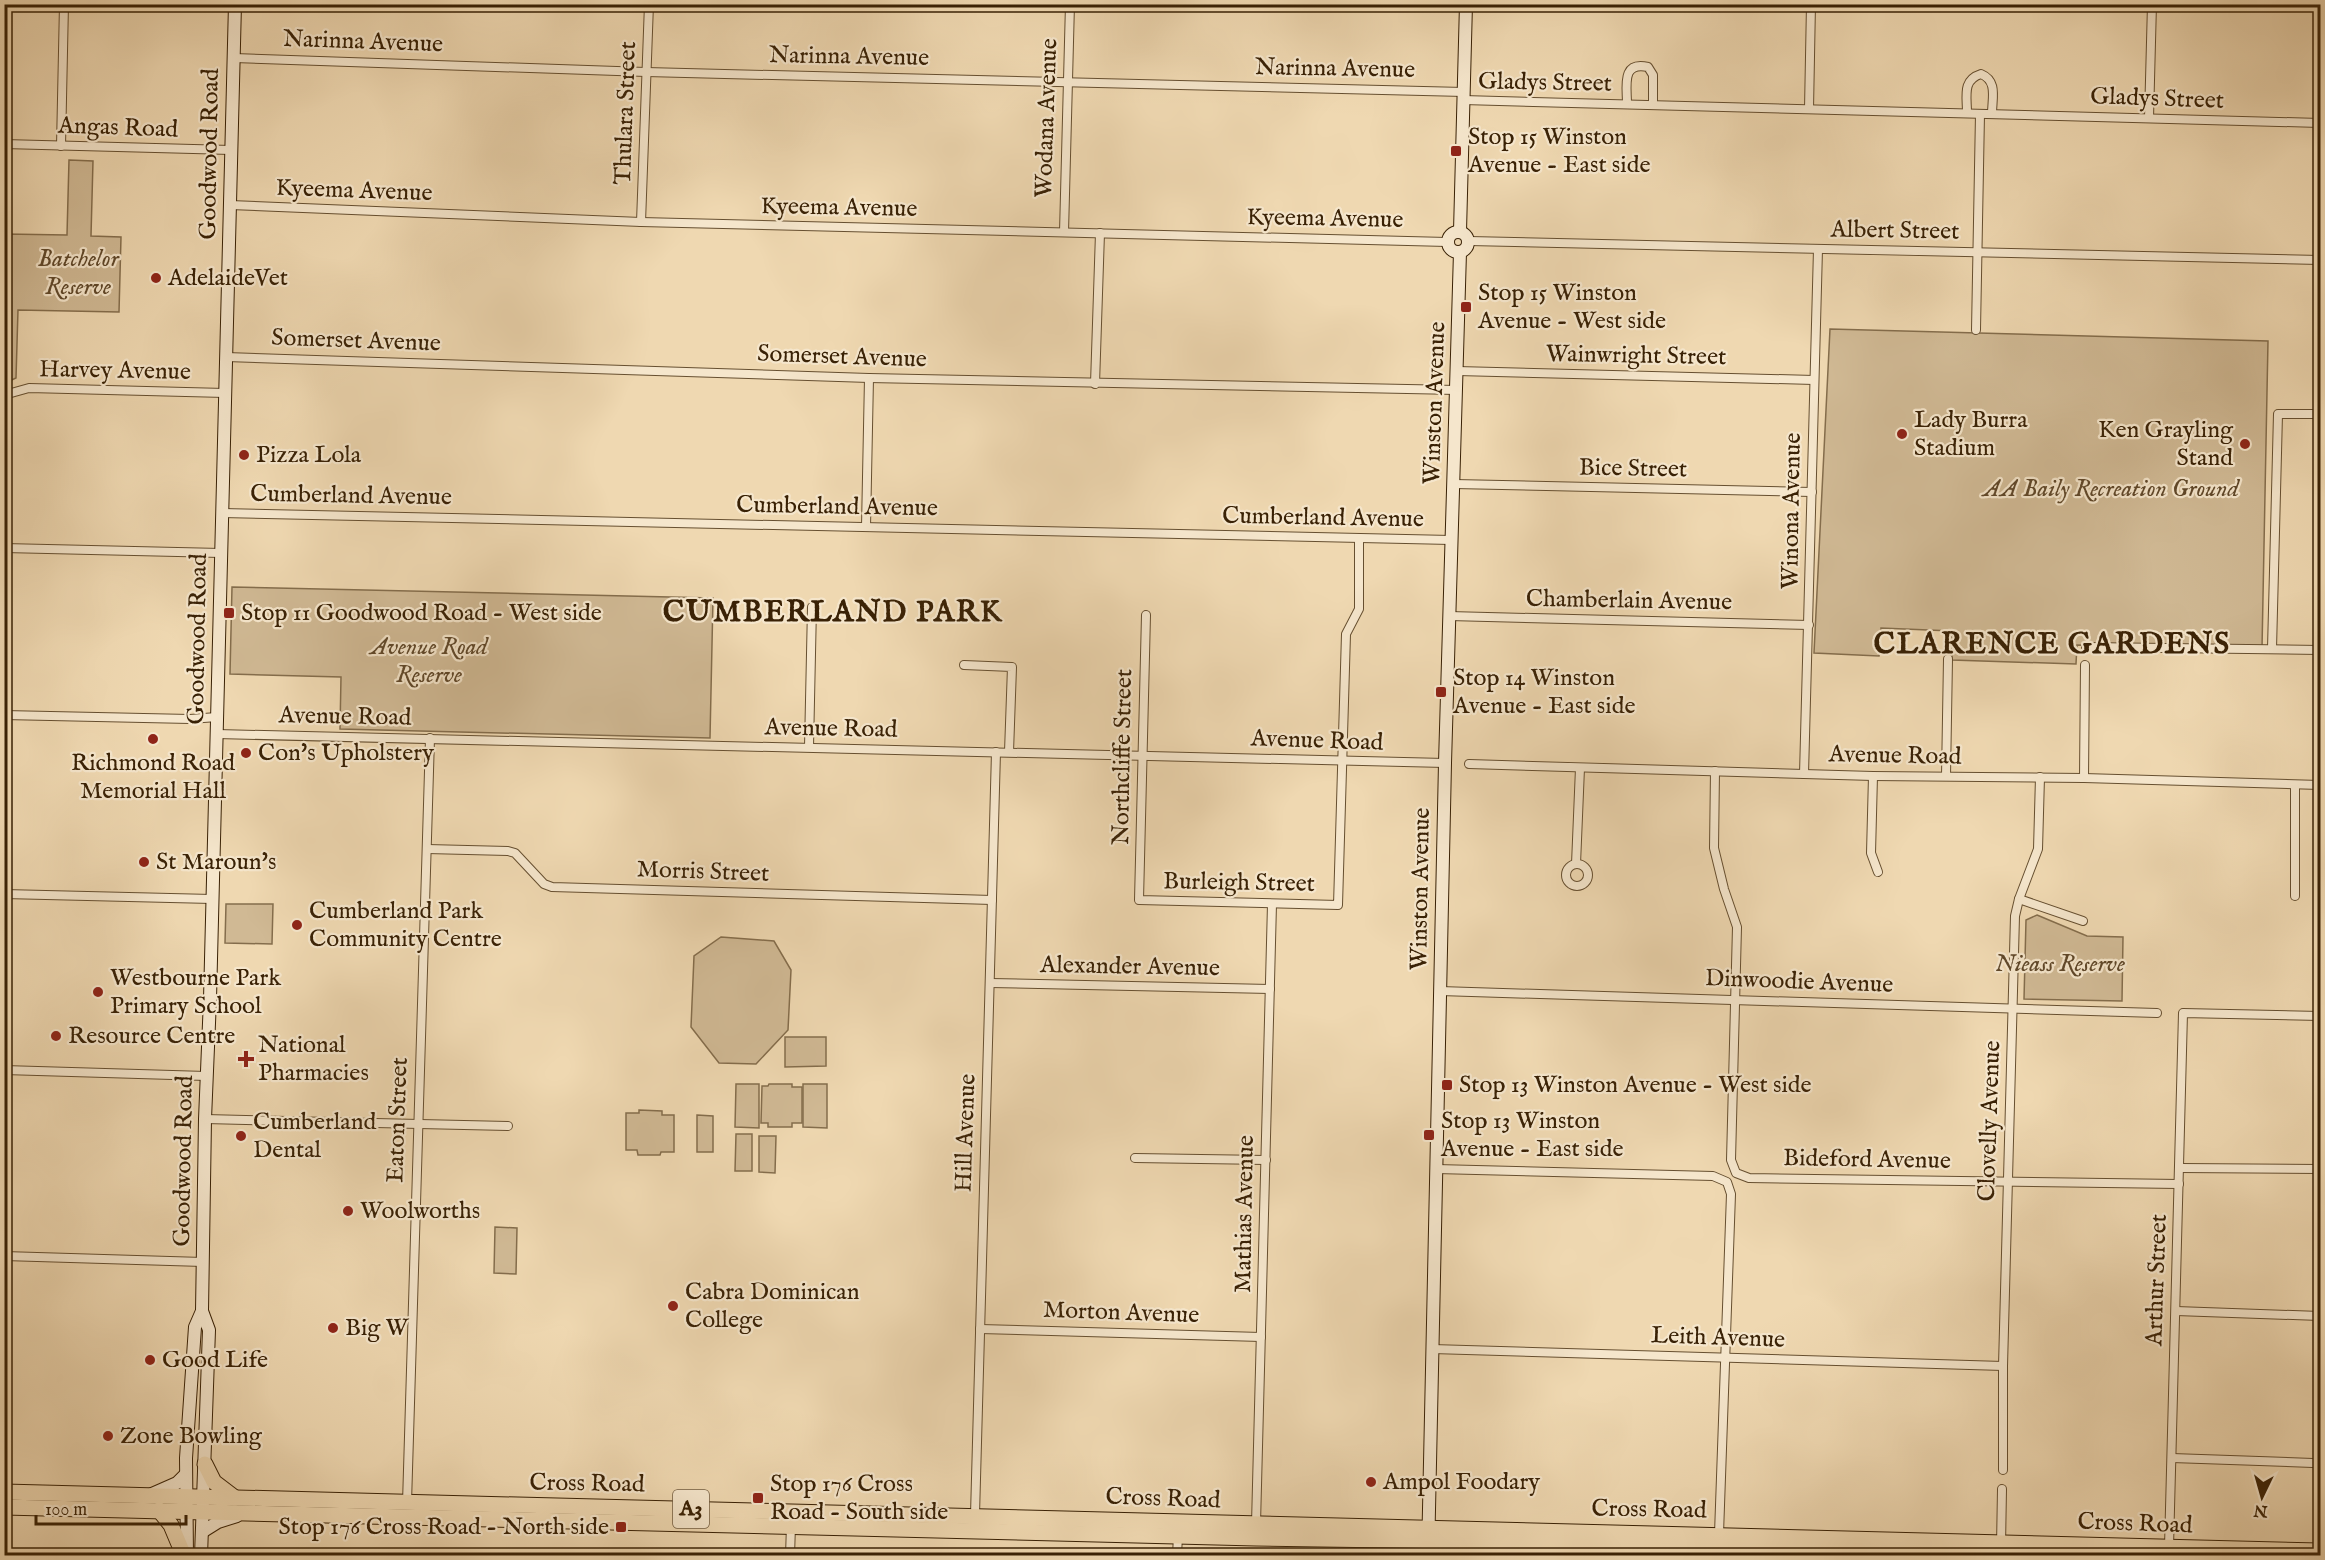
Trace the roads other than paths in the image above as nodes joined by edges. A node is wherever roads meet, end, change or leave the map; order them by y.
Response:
1 (64, 4) edge
2 (235, 4) edge
3 (649, 4) edge
4 (1070, 4) edge
5 (1466, 4) edge
6 (1810, 4) edge
7 (2152, 4) edge
8 (234, 58) junction
9 (646, 72) junction
10 (1068, 82) junction
11 (1463, 96) junction
12 (1626, 104) junction
13 (1653, 105) junction
14 (1809, 109) junction
15 (1967, 113) junction
16 (1980, 114) junction
17 (1992, 114) junction
18 (2149, 118) junction
19 (2320, 123) edge
20 (4, 144) edge
21 (61, 146) junction
22 (231, 150) junction
23 (230, 206) junction
24 (641, 222) junction
25 (1064, 232) junction
26 (1100, 233) junction
27 (1464, 236) junction
28 (1448, 242) junction
29 (1818, 249) junction
30 (1460, 252) junction
31 (1976, 253) junction
32 (2320, 260) edge
33 (1976, 330) dead end
34 (226, 357) junction
35 (1457, 371) junction
36 (869, 378) junction
37 (1815, 380) junction
38 (1095, 384) junction
39 (1457, 390) junction
40 (225, 393) junction
41 (4, 396) edge
42 (2320, 414) edge
43 (1454, 484) junction
44 (1812, 492) junction
45 (222, 513) junction
46 (866, 527) junction
47 (1359, 538) junction
48 (1451, 540) junction
49 (4, 548) edge
50 (221, 553) junction
51 (812, 607) dead end
52 (1146, 615) dead end
53 (1449, 616) junction
54 (1809, 625) junction
55 (2086, 647) dead end
56 (2272, 650) junction
57 (2320, 650) edge
58 (1948, 659) dead end
59 (964, 665) dead end
60 (2085, 665) dead end
61 (4, 715) edge
62 (217, 717) junction
63 (217, 734) junction
64 (430, 738) junction
65 (810, 747) junction
66 (996, 752) junction
67 (1009, 752) junction
68 (1143, 755) junction
69 (1343, 762) junction
70 (1445, 763) junction
71 (1470, 764) dead end
72 (1581, 768) junction
73 (1715, 771) junction
74 (1804, 774) junction
75 (1873, 776) junction
76 (1946, 776) junction
77 (2040, 777) junction
78 (2084, 778) junction
79 (2295, 784) junction
80 (2320, 785) edge
81 (427, 849) junction
82 (1576, 864) dead end
83 (1878, 872) dead end
84 (4, 894) edge
85 (2295, 896) dead end
86 (213, 899) junction
87 (2019, 899) junction
88 (992, 900) junction
89 (1139, 900) joint
90 (1272, 904) junction
91 (2083, 921) dead end
92 (990, 983) junction
93 (1270, 989) junction
94 (1440, 991) junction
95 (1735, 999) junction
96 (2013, 1009) junction
97 (2157, 1013) dead end
98 (2320, 1016) edge
99 (4, 1070) edge
100 (206, 1076) junction
101 (205, 1119) junction
102 (417, 1124) junction
103 (508, 1126) dead end
104 (1135, 1158) dead end
105 (1266, 1160) junction
106 (2180, 1168) junction
107 (2320, 1169) edge
108 (1436, 1170) junction
109 (2008, 1183) junction
110 (2179, 1184) junction
111 (4, 1256) edge
112 (203, 1262) junction
113 (202, 1311) junction
114 (2176, 1311) junction
115 (2320, 1316) edge
116 (980, 1329) junction
117 (1261, 1337) junction
118 (1432, 1349) junction
119 (1724, 1358) junction
120 (2003, 1366) junction
121 (2172, 1458) junction
122 (2313, 1463) dead end
123 (205, 1464) junction
124 (2003, 1470) dead end
125 (186, 1473) junction
126 (2002, 1490) dead end
127 (4, 1492) edge
128 (148, 1496) junction
129 (235, 1498) junction
130 (186, 1504) junction
131 (203, 1504) junction
132 (4, 1507) edge
133 (407, 1509) junction
134 (159, 1510) junction
135 (253, 1512) junction
136 (791, 1519) junction
137 (975, 1523) junction
138 (1178, 1529) junction
139 (1256, 1531) junction
140 (202, 1532) junction
141 (1719, 1534) junction
142 (1743, 1535) junction
143 (1428, 1541) edge
144 (1589, 1543) edge
145 (1709, 1548) junction
146 (1888, 1549) edge
147 (2000, 1551) edge
148 (2173, 1551) edge
149 (2320, 1551) edge
150 (1730, 1552) edge
151 (185, 1556) edge
152 (201, 1556) edge
153 (790, 1556) edge
154 (1177, 1556) edge

1 - 21 street
2 - 8 main road, Goodwood Road
3 - 9 street, Thulara Street
4 - 10 street, Wodana Avenue
5 - 11 main road
6 - 14 street
7 - 18 street
8 - 9 street, Narinna Avenue
8 - 22 main road, Goodwood Road
9 - 10 street, Narinna Avenue
9 - 24 street, Thulara Street
10 - 11 street, Narinna Avenue
10 - 25 street, Wodana Avenue
11 - 12 street, Gladys Street
11 - 27 main road
12 - 13 street, Gladys Street
12 - 13 street, Gladys Street
13 - 14 street, Gladys Street
14 - 15 street, Gladys Street
15 - 16 street, Gladys Street
15 - 17 street
16 - 17 street, Gladys Street
16 - 31 street
17 - 18 street, Gladys Street
18 - 19 street, Gladys Street
20 - 21 street, Angas Road
21 - 22 street, Angas Road
22 - 23 main road, Goodwood Road
23 - 24 street, Kyeema Avenue
23 - 34 main road, Goodwood Road
24 - 25 street, Kyeema Avenue
25 - 26 street, Kyeema Avenue
26 - 28 street, Kyeema Avenue
26 - 38 street
27 - 28 main road
27 - 29 street, Albert Street
27 - 30 main road
28 - 30 main road
29 - 31 street, Albert Street
29 - 37 street, Winona Avenue
30 - 35 main road, Winston Avenue
31 - 32 street, Albert Street
31 - 33 street
34 - 36 street, Somerset Avenue
34 - 40 main road, Goodwood Road
35 - 37 street, Wainwright Street
35 - 39 main road, Winston Avenue
36 - 38 street, Somerset Avenue
36 - 46 street
37 - 44 street, Winona Avenue
38 - 39 street, Somerset Avenue
39 - 43 main road, Winston Avenue
40 - 41 street, Harvey Avenue
40 - 45 main road, Goodwood Road
42 - 56 street
43 - 44 street, Bice Street
43 - 48 main road, Winston Avenue
44 - 54 street, Winona Avenue
45 - 46 street, Cumberland Avenue
45 - 50 main road, Goodwood Road
46 - 47 street, Cumberland Avenue
47 - 48 street, Cumberland Avenue
47 - 69 street
48 - 53 main road, Winston Avenue
49 - 50 street
50 - 62 main road, Goodwood Road
51 - 65 street
52 - 68 street, Northcliffe Street
53 - 54 street, Chamberlain Avenue
53 - 70 main road, Winston Avenue
54 - 74 street, Winona Avenue
55 - 56 street
56 - 57 street
58 - 76 street
59 - 67 street
60 - 78 street
61 - 62 street
62 - 63 main road, Goodwood Road
63 - 64 street, Avenue Road
63 - 86 main road, Goodwood Road
64 - 65 street, Avenue Road
64 - 81 street, Eaton Street
65 - 66 street, Avenue Road
66 - 67 street, Avenue Road
66 - 88 street, Hill Avenue
67 - 68 street, Avenue Road
68 - 69 street, Avenue Road
68 - 89 street, Northcliffe Street
69 - 70 street, Avenue Road
69 - 90 street, Burleigh Street
70 - 94 main road, Winston Avenue
71 - 72 street, Avenue Road
72 - 73 street, Avenue Road
72 - 82 street
73 - 74 street, Avenue Road
73 - 95 street
74 - 75 street, Avenue Road
75 - 76 street, Avenue Road
75 - 83 street
76 - 77 street, Avenue Road
77 - 78 street, Avenue Road
77 - 87 street, Clovelly Avenue
78 - 79 street, Avenue Road
79 - 80 street, Avenue Road
79 - 85 street
81 - 88 street, Morris Street
81 - 102 street, Eaton Street
84 - 86 street
86 - 100 main road, Goodwood Road
87 - 91 street
87 - 96 street, Clovelly Avenue
88 - 92 street, Hill Avenue
89 - 90 street, Burleigh Street
90 - 93 street, Mathias Avenue
92 - 93 street, Alexander Avenue
92 - 116 street, Hill Avenue
93 - 105 street, Mathias Avenue
94 - 95 street, Dinwoodie Avenue
94 - 108 main road, Winston Avenue
95 - 96 street, Dinwoodie Avenue
95 - 109 street, Bideford Avenue
96 - 97 street, Dinwoodie Avenue
96 - 109 street, Clovelly Avenue
98 - 106 street, Arthur Street
99 - 100 street
100 - 101 main road, Goodwood Road
101 - 102 street
101 - 112 main road, Goodwood Road
102 - 103 street
102 - 133 street, Eaton Street
104 - 105 street
105 - 117 street, Mathias Avenue
106 - 107 street
106 - 110 street, Arthur Street
108 - 118 main road, Winston Avenue
108 - 119 street
109 - 110 street, Bideford Avenue
109 - 120 street, Clovelly Avenue
110 - 114 street, Arthur Street
111 - 112 street
112 - 113 main road, Goodwood Road
113 - 123 main road, Goodwood Road
113 - 125 main road, Goodwood Road
114 - 115 street
114 - 121 street, Arthur Street
116 - 117 street, Morton Avenue
116 - 137 street, Hill Avenue
117 - 139 street, Mathias Avenue
118 - 119 street, Leith Avenue
118 - 143 main road, Winston Avenue
119 - 120 street, Leith Avenue
119 - 141 street
120 - 124 street, Clovelly Avenue
121 - 122 street
121 - 148 street, Arthur Street
123 - 129 highway
123 - 131 main road, Goodwood Road
125 - 128 main road
125 - 130 main road, Goodwood Road
126 - 147 street
127 - 128 highway, Cross Road / A3
128 - 130 highway, Cross Road / A3
129 - 131 highway, Cross Road / A3
129 - 133 highway, Cross Road / A3
130 - 131 highway, Cross Road / A3
130 - 134 highway, Cross Road / A3
130 - 151 main road, Goodwood Road
131 - 135 highway, Cross Road / A3
131 - 140 main road, Goodwood Road
132 - 134 highway, Cross Road / A3
133 - 135 highway, Cross Road / A3
133 - 136 highway, Cross Road / A3
134 - 151 highway
135 - 140 main road
136 - 137 highway, Cross Road / A3
136 - 153 street
137 - 138 highway, Cross Road / A3
138 - 139 highway, Cross Road / A3
138 - 154 street
139 - 143 highway, Cross Road / A3
140 - 152 main road, Goodwood Road
141 - 142 highway, Cross Road / A3
141 - 144 highway, Cross Road / A3
141 - 145 highway
141 - 150 highway
142 - 146 highway, Cross Road / A3
142 - 150 highway
143 - 144 highway, Cross Road / A3
144 - 145 highway, Cross Road / A3
145 - 150 highway, Cross Road / A3
146 - 147 highway, Cross Road / A3
146 - 150 highway, Cross Road / A3
147 - 148 highway, Cross Road / A3
148 - 149 highway, Cross Road / A3

